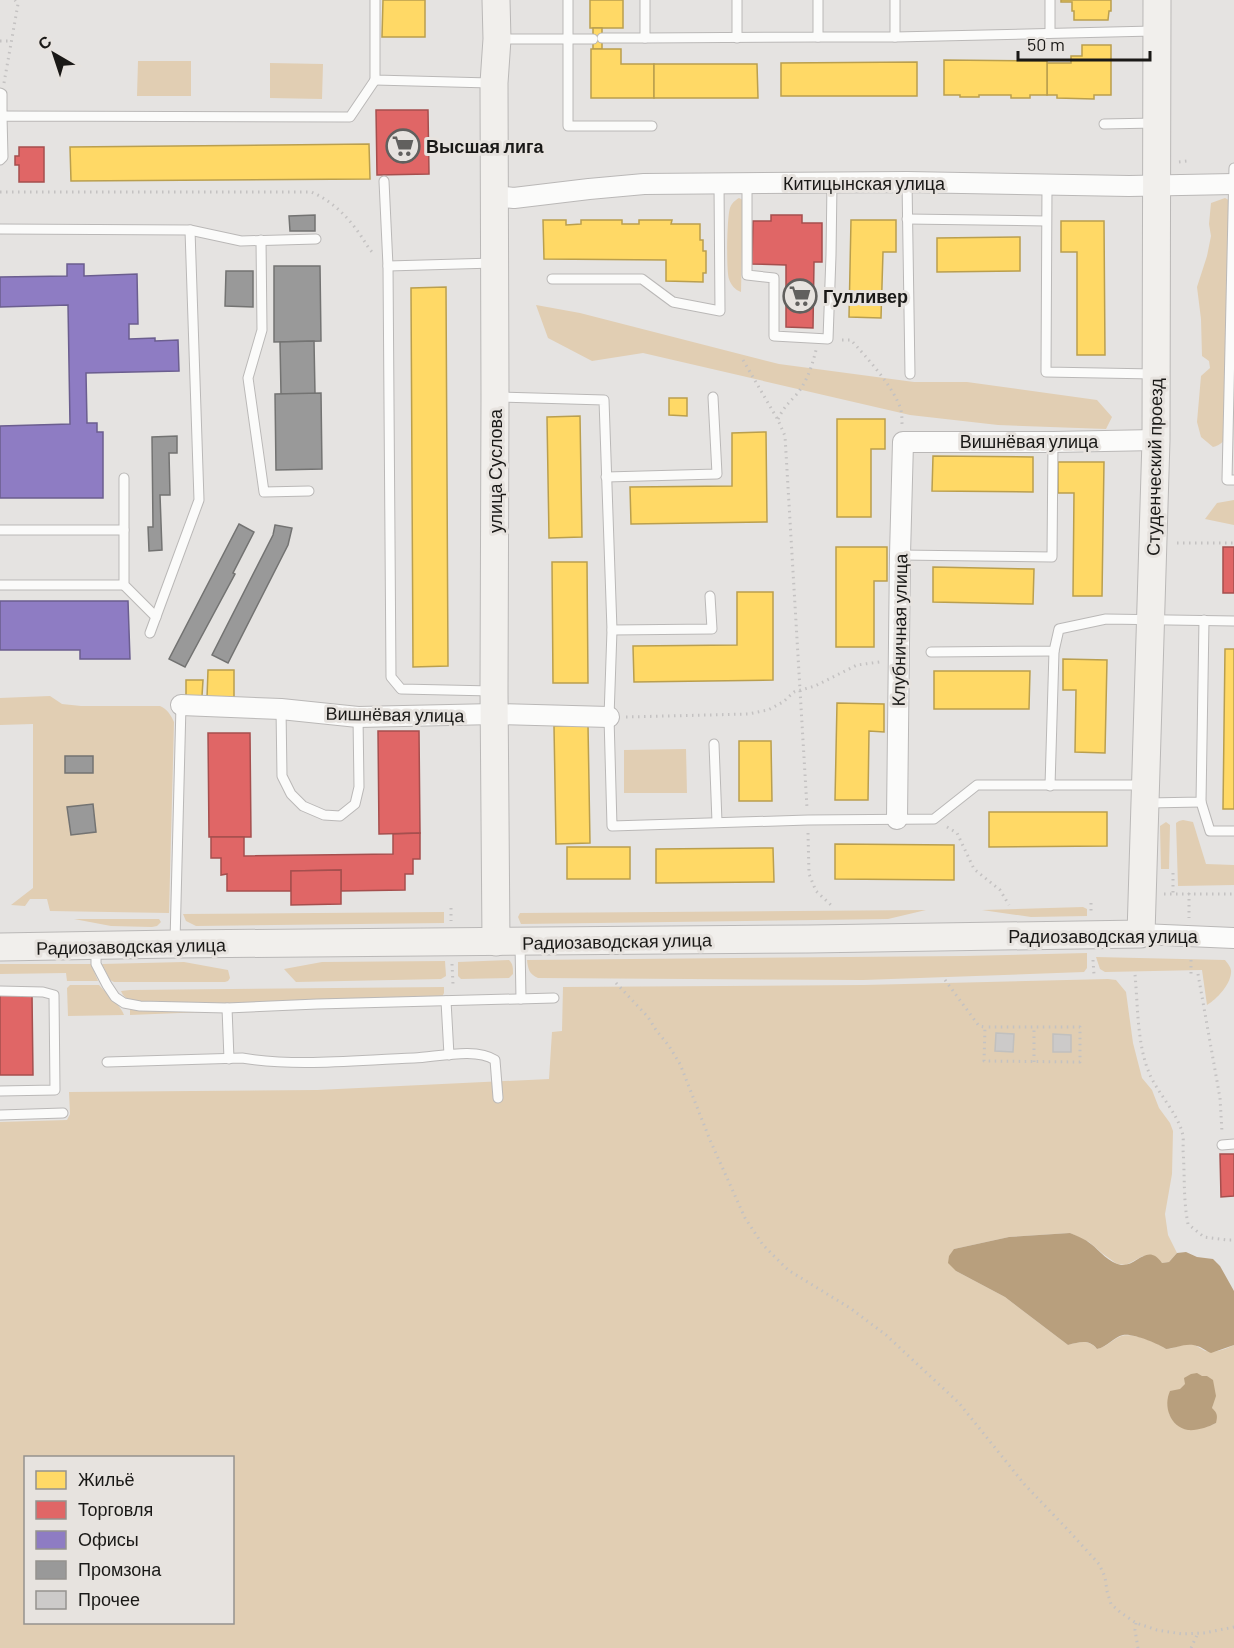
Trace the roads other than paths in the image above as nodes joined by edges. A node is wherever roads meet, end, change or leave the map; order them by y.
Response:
1 (375, 0) edge
2 (496, 0) edge
3 (568, 0) edge
4 (645, 0) edge
5 (737, 0) edge
6 (818, 0) edge
7 (895, 0) edge
8 (1050, 0) edge
9 (1157, 0) edge
10 (1158, 30) junction
11 (1050, 33) junction
12 (895, 37) junction
13 (645, 38) junction
14 (737, 38) junction
15 (818, 38) junction
16 (497, 39) junction
17 (568, 39) junction
18 (375, 80) junction
19 (494, 83) junction
20 (1, 93) edge
21 (2, 116) junction
22 (1157, 123) junction
23 (1104, 124) dead end
24 (652, 126) dead end
25 (0, 160) edge
26 (1234, 179) edge
27 (384, 181) dead end
28 (907, 182) junction
29 (832, 183) junction
30 (719, 184) junction
31 (747, 184) junction
32 (1047, 186) junction
33 (1156, 186) junction
34 (494, 196) junction
35 (907, 219) junction
36 (1046, 221) junction
37 (0, 229) edge
38 (190, 230) junction
39 (316, 239) dead end
40 (261, 240) junction
41 (494, 263) junction
42 (388, 266) junction
43 (552, 279) dead end
44 (910, 374) dead end
45 (1155, 374) junction
46 (495, 397) junction
47 (713, 397) dead end
48 (1156, 440) junction
49 (903, 442) joint
50 (1053, 442) junction
51 (606, 477) junction
52 (124, 478) dead end
53 (1234, 480) edge
54 (309, 491) dead end
55 (0, 530) edge
56 (124, 530) junction
57 (900, 555) junction
58 (0, 585) edge
59 (124, 585) junction
60 (710, 596) dead end
61 (156, 617) junction
62 (1150, 619) junction
63 (1204, 620) junction
64 (1234, 621) edge
65 (612, 630) junction
66 (150, 633) dead end
67 (1054, 651) junction
68 (931, 652) dead end
69 (494, 703) junction
70 (181, 705) joint
71 (281, 709) junction
72 (358, 717) junction
73 (609, 717) junction
74 (714, 744) dead end
75 (1050, 786) junction
76 (1146, 794) junction
77 (1202, 802) junction
78 (897, 819) junction
79 (717, 822) junction
80 (1234, 831) edge
81 (1141, 933) junction
82 (1234, 938) edge
83 (508, 942) junction
84 (175, 944) junction
85 (96, 946) junction
86 (0, 948) edge
87 (0, 991) edge
88 (554, 998) dead end
89 (521, 999) junction
90 (446, 1001) junction
91 (227, 1008) junction
92 (449, 1055) junction
93 (229, 1059) junction
94 (107, 1062) dead end
95 (0, 1091) edge
96 (498, 1098) dead end
97 (63, 1113) dead end
98 (0, 1114) edge
99 (1234, 1144) edge
100 (1222, 1145) road end

1 - 18 lane
2 - 16 street, улица Суслова
3 - 17 lane
4 - 13 lane
5 - 14 lane
6 - 15 lane
7 - 12 lane
8 - 11 lane
9 - 10 street, Студенческий проезд
10 - 11 lane
10 - 22 street, Студенческий проезд
11 - 12 lane
12 - 15 lane
13 - 14 lane
13 - 17 lane
14 - 15 lane
16 - 17 lane
16 - 19 street, улица Суслова
17 - 24 lane
18 - 19 lane
18 - 21 lane
19 - 34 street, улица Суслова
20 - 21 lane
21 - 25 lane
22 - 23 lane
22 - 33 street, Студенческий проезд
26 - 33 street, Китицынская улица
26 - 53 lane
27 - 42 lane
28 - 29 street, Китицынская улица
28 - 32 street, Китицынская улица
28 - 35 lane
29 - 31 street, Китицынская улица
29 - 31 lane
30 - 31 street, Китицынская улица
30 - 34 street, Китицынская улица
30 - 43 lane
32 - 33 street, Китицынская улица
32 - 36 lane
33 - 45 street, Студенческий проезд
34 - 41 street, улица Суслова
35 - 36 lane
35 - 44 lane
36 - 45 lane
37 - 38 lane
38 - 40 lane
38 - 61 lane
39 - 40 lane
40 - 54 lane
41 - 42 lane
41 - 46 street, улица Суслова
42 - 69 lane
45 - 48 street, Студенческий проезд
46 - 51 lane
46 - 69 street, улица Суслова
47 - 51 lane
48 - 50 street, Вишнёвая улица
48 - 62 street, Студенческий проезд
49 - 50 street, Вишнёвая улица
49 - 57 street, Клубничная улица
50 - 57 lane
51 - 65 lane
52 - 56 lane
55 - 56 lane
56 - 59 lane
57 - 78 street, Клубничная улица
58 - 59 lane
59 - 61 lane
60 - 65 lane
61 - 66 lane
62 - 63 lane
62 - 67 lane
62 - 76 street, Студенческий проезд
63 - 64 lane
63 - 77 lane
65 - 73 lane
67 - 68 lane
67 - 75 lane
69 - 72 street, Вишнёвая улица
69 - 73 street, Вишнёвая улица
69 - 83 street, улица Суслова
70 - 71 street, Вишнёвая улица
70 - 84 lane
71 - 72 street, Вишнёвая улица
71 - 72 lane
73 - 79 lane
74 - 79 lane
75 - 76 lane
75 - 78 lane
76 - 77 lane
76 - 81 street, Студенческий проезд
77 - 80 lane
78 - 79 lane
81 - 82 street, Радиозаводская улица
81 - 83 street, Радиозаводская улица
83 - 84 street, Радиозаводская улица
83 - 89 lane
84 - 85 street, Радиозаводская улица
85 - 86 street, Радиозаводская улица
85 - 91 lane
87 - 95 lane
88 - 89 lane
89 - 90 lane
90 - 91 lane
90 - 92 lane
91 - 93 lane
92 - 93 lane
92 - 96 lane
93 - 94 lane
97 - 98 lane
99 - 100 lane

